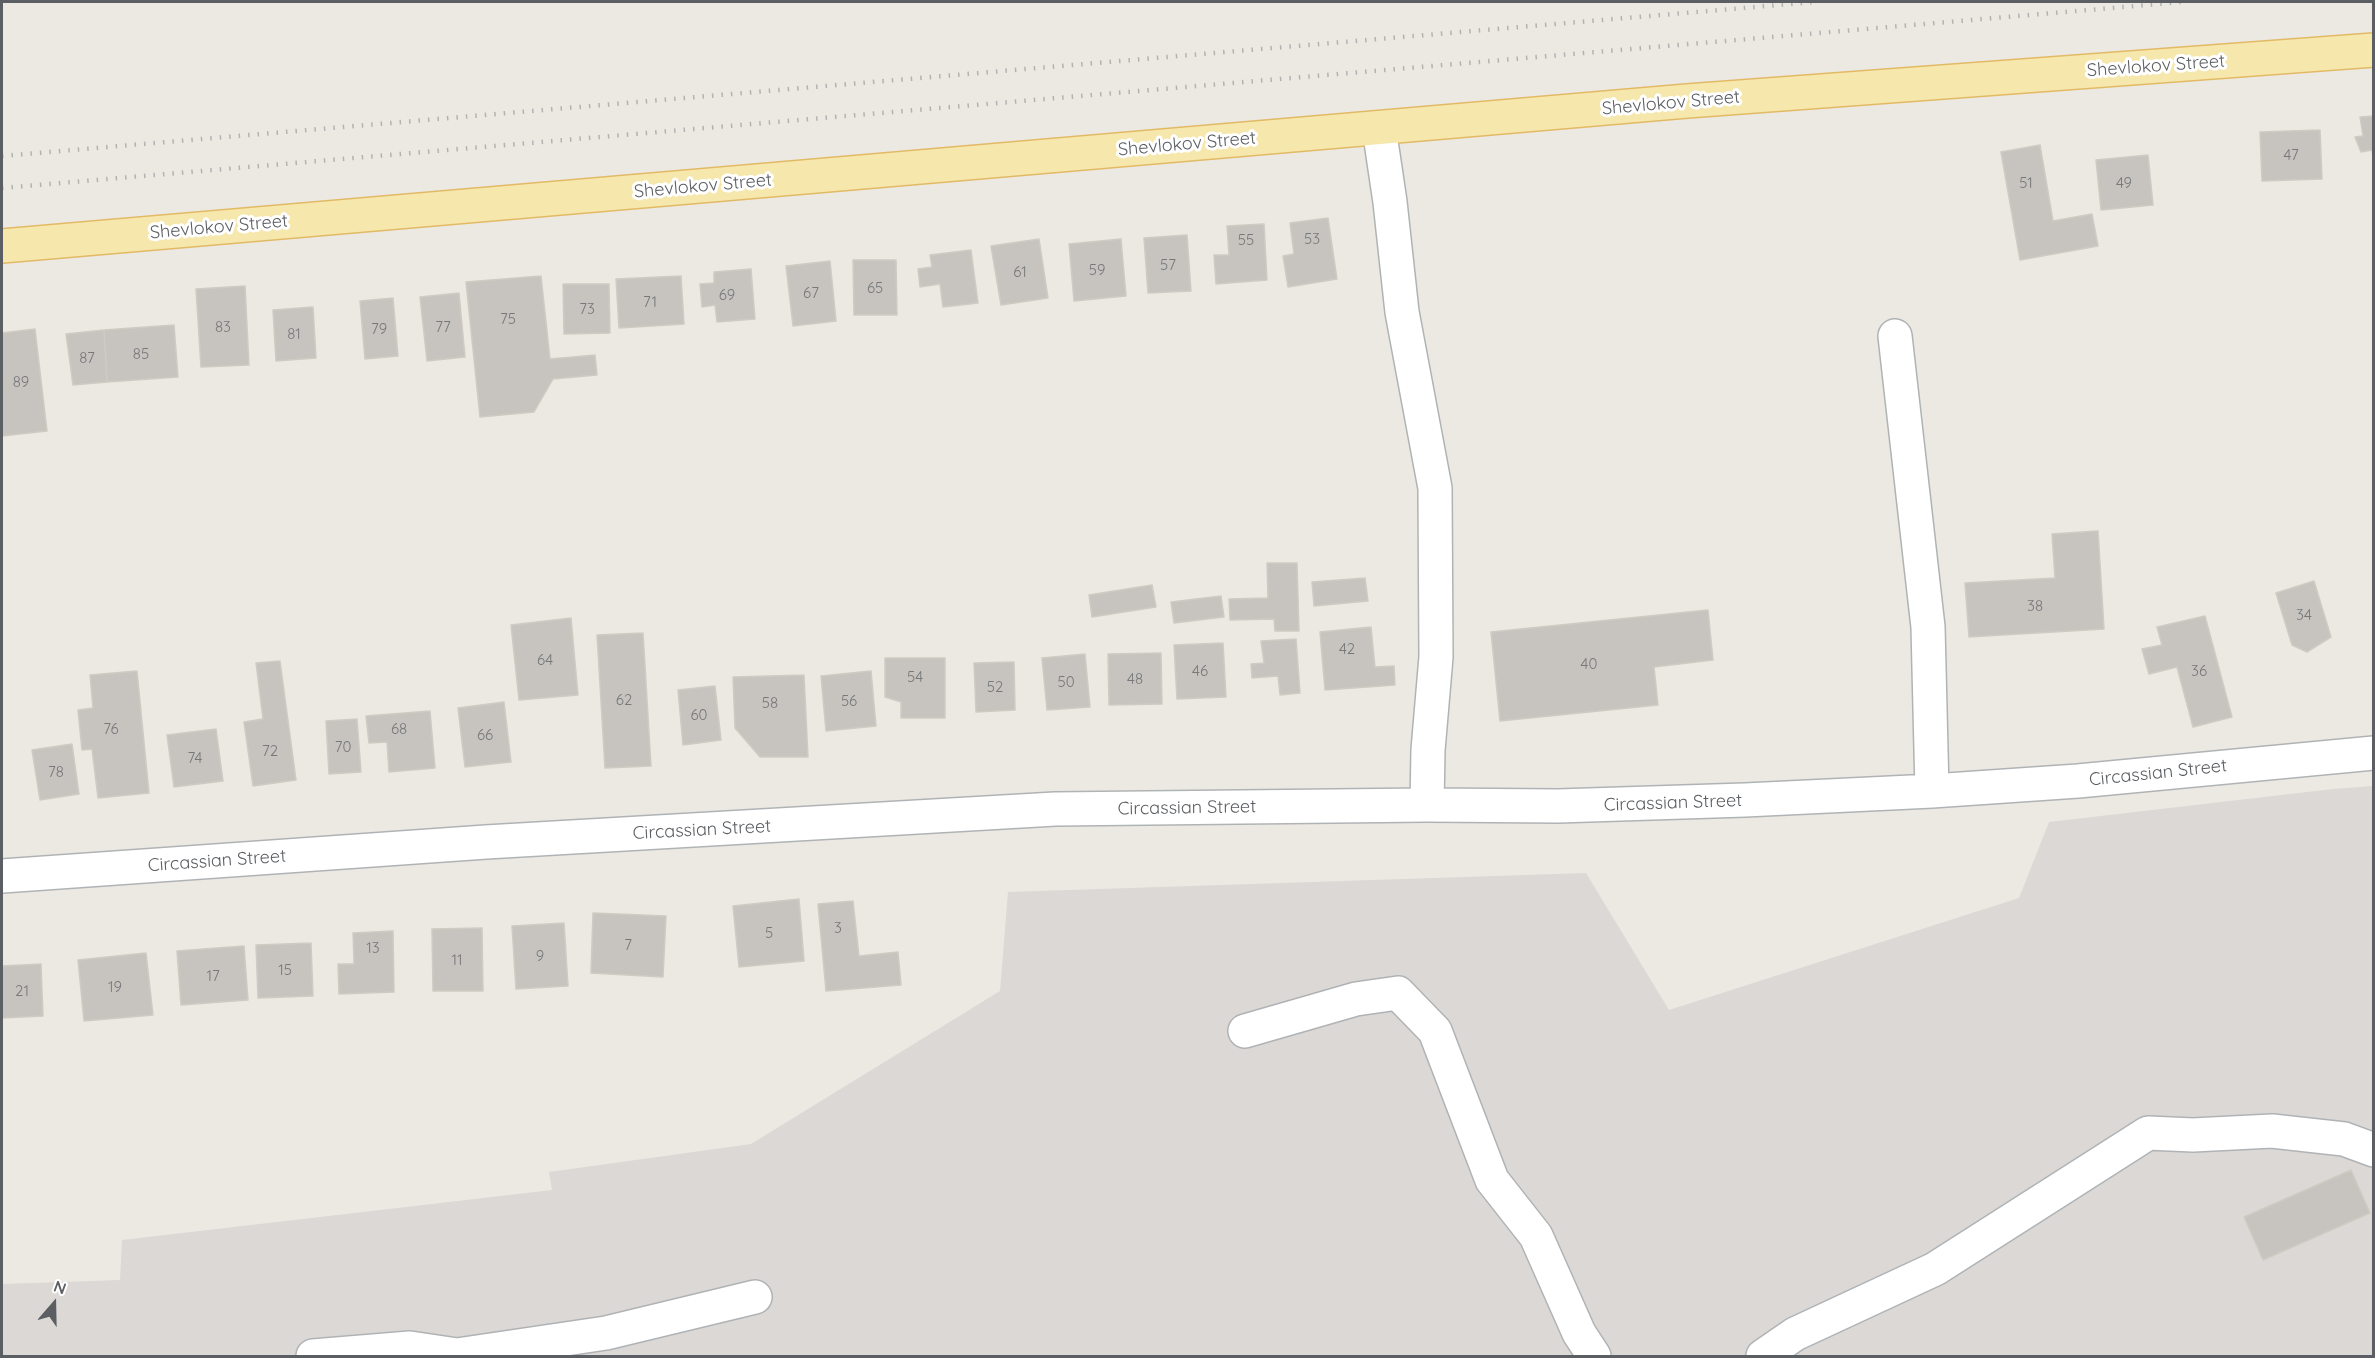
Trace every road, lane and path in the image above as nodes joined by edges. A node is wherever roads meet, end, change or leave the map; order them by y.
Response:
1 (2373, 50) edge
2 (1379, 128) junction
3 (2, 246) edge
4 (1895, 336) dead end
5 (2373, 753) edge
6 (1932, 791) junction
7 (1427, 805) junction
8 (2, 876) edge
9 (1245, 1031) dead end
10 (2373, 1150) edge
11 (755, 1298) dead end
12 (313, 1356) edge
13 (1594, 1356) edge
14 (1763, 1356) edge

1 - 2 main road, Shevlokov Street
2 - 3 main road, Shevlokov Street
2 - 7 street
4 - 6 street
5 - 6 street, Circassian Street
6 - 7 street, Circassian Street
7 - 8 street, Circassian Street
9 - 13 street
10 - 14 street
11 - 12 street

